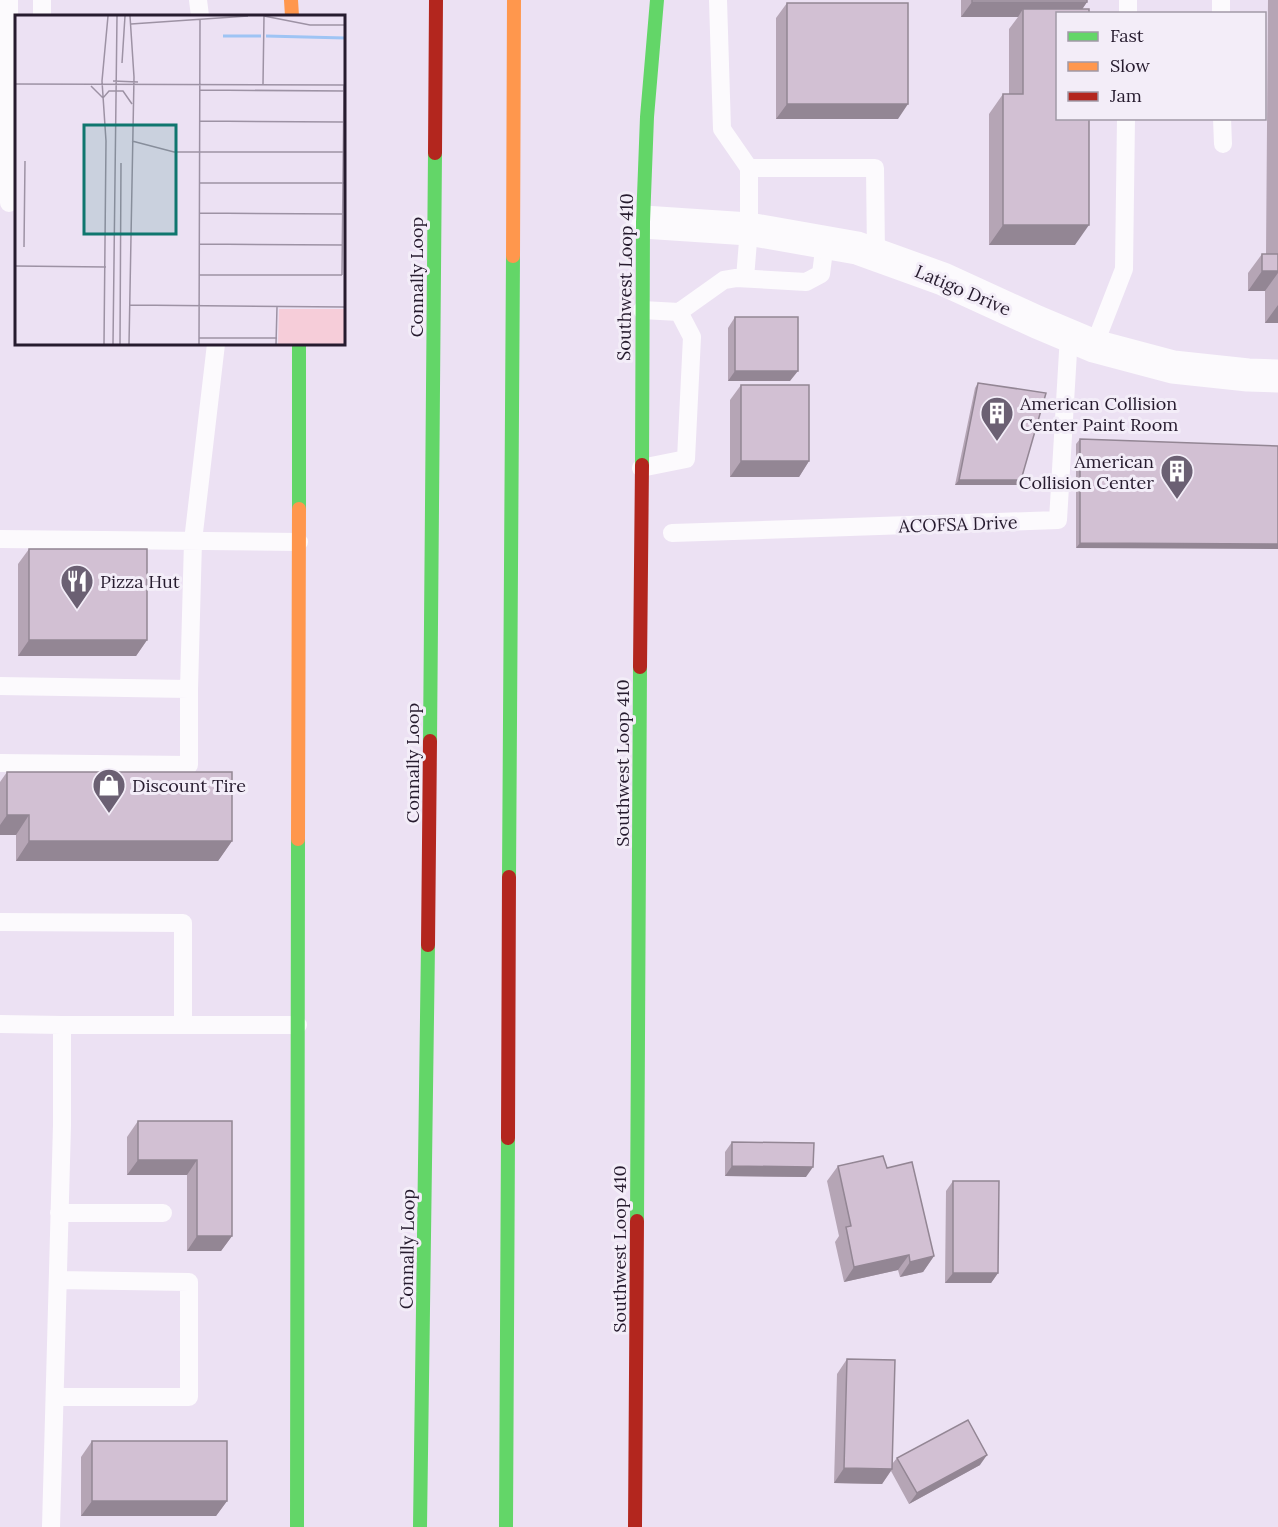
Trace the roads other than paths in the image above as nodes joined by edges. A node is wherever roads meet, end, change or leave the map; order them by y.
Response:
1 (9, 0) edge
2 (198, 0) edge
3 (291, 0) edge
4 (436, 0) edge
5 (514, 0) edge
6 (657, 0) edge
7 (718, 0) edge
8 (200, 15) edge
9 (292, 15) edge
10 (1126, 120) edge
11 (1222, 120) edge
12 (1223, 144) dead end
13 (749, 168) junction
14 (9, 203) edge
15 (643, 222) junction
16 (749, 229) junction
17 (825, 242) junction
18 (876, 255) junction
19 (745, 278) junction
20 (642, 310) junction
21 (679, 312) junction
22 (1082, 341) junction
23 (216, 345) edge
24 (299, 345) edge
25 (1278, 375) edge
26 (641, 468) junction
27 (672, 533) dead end
28 (0, 539) edge
29 (193, 541) junction
30 (299, 542) junction
31 (0, 686) edge
32 (189, 689) junction
33 (0, 763) edge
34 (0, 922) edge
35 (0, 1024) edge
36 (183, 1024) junction
37 (62, 1025) junction
38 (298, 1025) junction
39 (59, 1213) junction
40 (163, 1213) dead end
41 (58, 1280) junction
42 (55, 1396) junction
43 (51, 1527) edge
44 (297, 1527) edge
45 (420, 1527) edge
46 (506, 1527) edge
47 (635, 1527) edge

1 - 14 lane
2 - 8 lane
3 - 9 main road
4 - 45 main road, Connally Loop
5 - 46 main road
6 - 15 main road, Southwest Loop 410
7 - 13 lane
10 - 22 lane
11 - 12 lane
13 - 16 lane
13 - 18 lane
15 - 16 street, Latigo Drive
15 - 20 main road, Southwest Loop 410
16 - 17 street, Latigo Drive
16 - 19 lane
17 - 18 street, Latigo Drive
17 - 19 lane
18 - 22 street, Latigo Drive
19 - 21 lane
20 - 21 lane
20 - 26 main road, Southwest Loop 410
21 - 26 lane
22 - 25 street, Latigo Drive
22 - 27 lane, ACOFSA Drive
23 - 29 lane
24 - 30 main road
26 - 47 main road, Southwest Loop 410
28 - 29 lane
29 - 30 lane
29 - 32 lane
30 - 38 main road
31 - 32 lane
32 - 33 lane
34 - 36 lane
35 - 37 lane
36 - 37 lane
36 - 38 lane
37 - 39 lane
38 - 44 main road
39 - 40 lane
39 - 41 lane
41 - 42 lane
41 - 42 lane
42 - 43 lane

